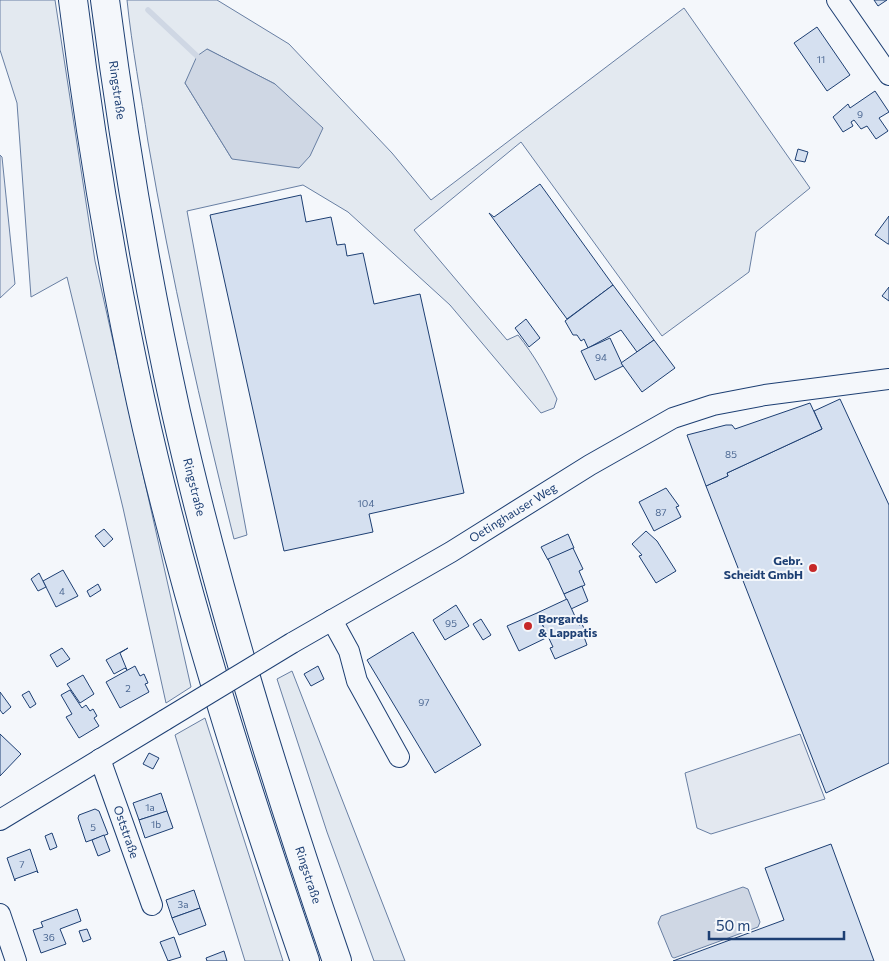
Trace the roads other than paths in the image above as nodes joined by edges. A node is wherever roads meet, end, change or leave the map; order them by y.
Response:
1 (73, 0) edge
2 (105, 0) edge
3 (837, 0) edge
4 (889, 75) edge
5 (889, 380) edge
6 (332, 620) junction
7 (399, 756) dead end
8 (100, 759) junction
9 (0, 820) edge
10 (152, 905) dead end
11 (0, 914) edge
12 (5, 942) edge
13 (16, 961) edge
14 (305, 961) edge
15 (337, 961) edge

1 - 14 highway
2 - 15 highway, Ringstraße
3 - 4 street
5 - 6 street, Oetinghauser Weg
6 - 7 street
6 - 8 street, Oetinghauser Weg, bridge
8 - 9 street
8 - 10 street, Oststraße
11 - 12 street
12 - 13 street

